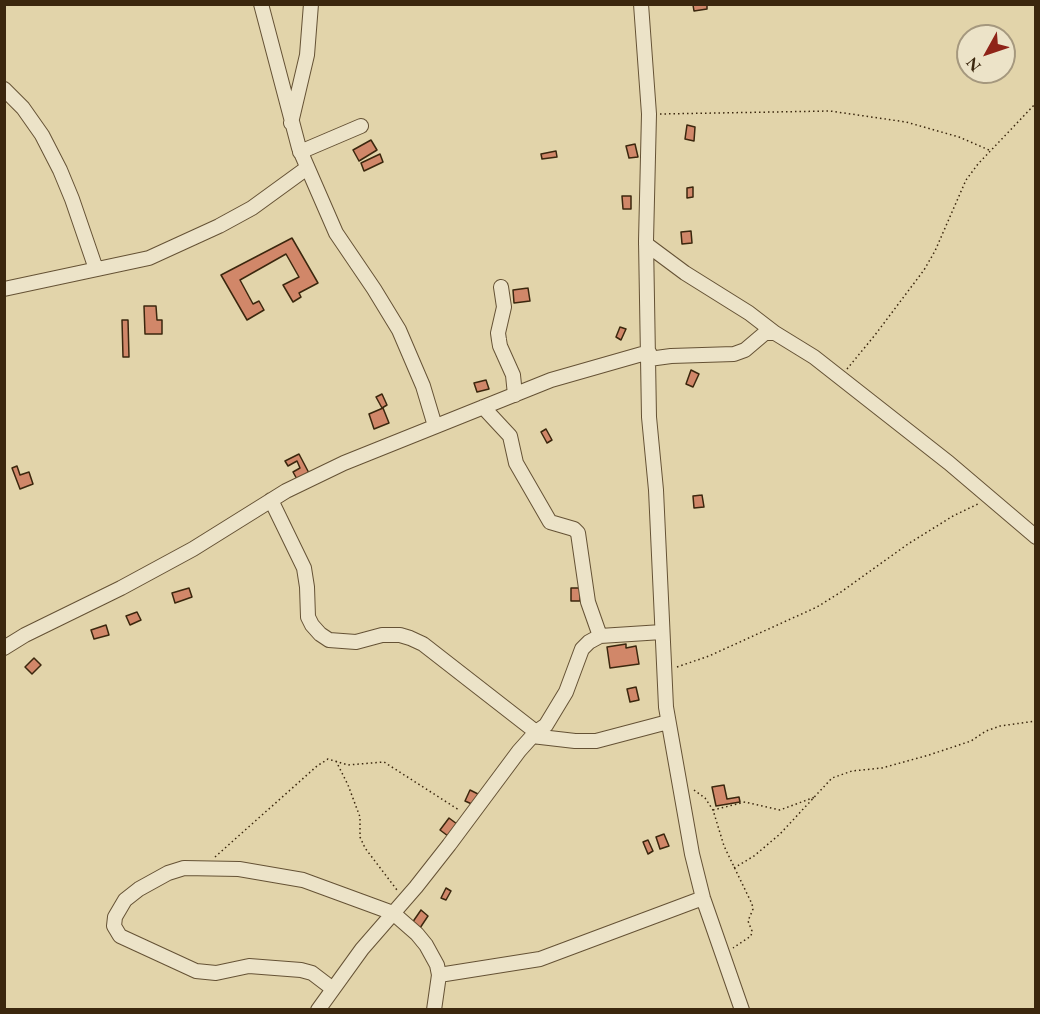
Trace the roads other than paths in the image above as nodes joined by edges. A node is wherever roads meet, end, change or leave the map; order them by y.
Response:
1 (261, 4) edge
2 (311, 4) edge
3 (641, 4) edge
4 (4, 89) edge
5 (291, 123) junction
6 (360, 126) dead end
7 (300, 152) junction
8 (307, 168) junction
9 (646, 244) junction
10 (96, 269) junction
11 (501, 287) dead end
12 (4, 289) edge
13 (775, 333) junction
14 (649, 355) junction
15 (515, 394) junction
16 (483, 407) junction
17 (435, 426) junction
18 (271, 500) junction
19 (1035, 537) edge
20 (662, 632) junction
21 (600, 636) junction
22 (4, 648) edge
23 (668, 722) junction
24 (534, 734) junction
25 (703, 898) junction
26 (393, 914) junction
27 (439, 975) junction
28 (333, 988) junction
29 (318, 1010) edge
30 (434, 1010) edge
31 (742, 1010) edge

1 - 5 street
2 - 5 street
3 - 9 street
4 - 10 street
5 - 7 street
6 - 7 street
7 - 8 street
8 - 10 street
8 - 17 street
9 - 13 street
9 - 14 street
10 - 12 street
11 - 15 street
13 - 14 street
13 - 19 street
14 - 15 street
14 - 20 street
15 - 16 street
16 - 17 street
16 - 21 street
17 - 18 street
18 - 22 street
18 - 24 street
20 - 21 street
20 - 23 street
21 - 24 street
23 - 24 street
23 - 25 street
24 - 26 street
25 - 27 street
25 - 31 street
26 - 27 street
26 - 28 street
26 - 28 street
27 - 30 street
28 - 29 street

